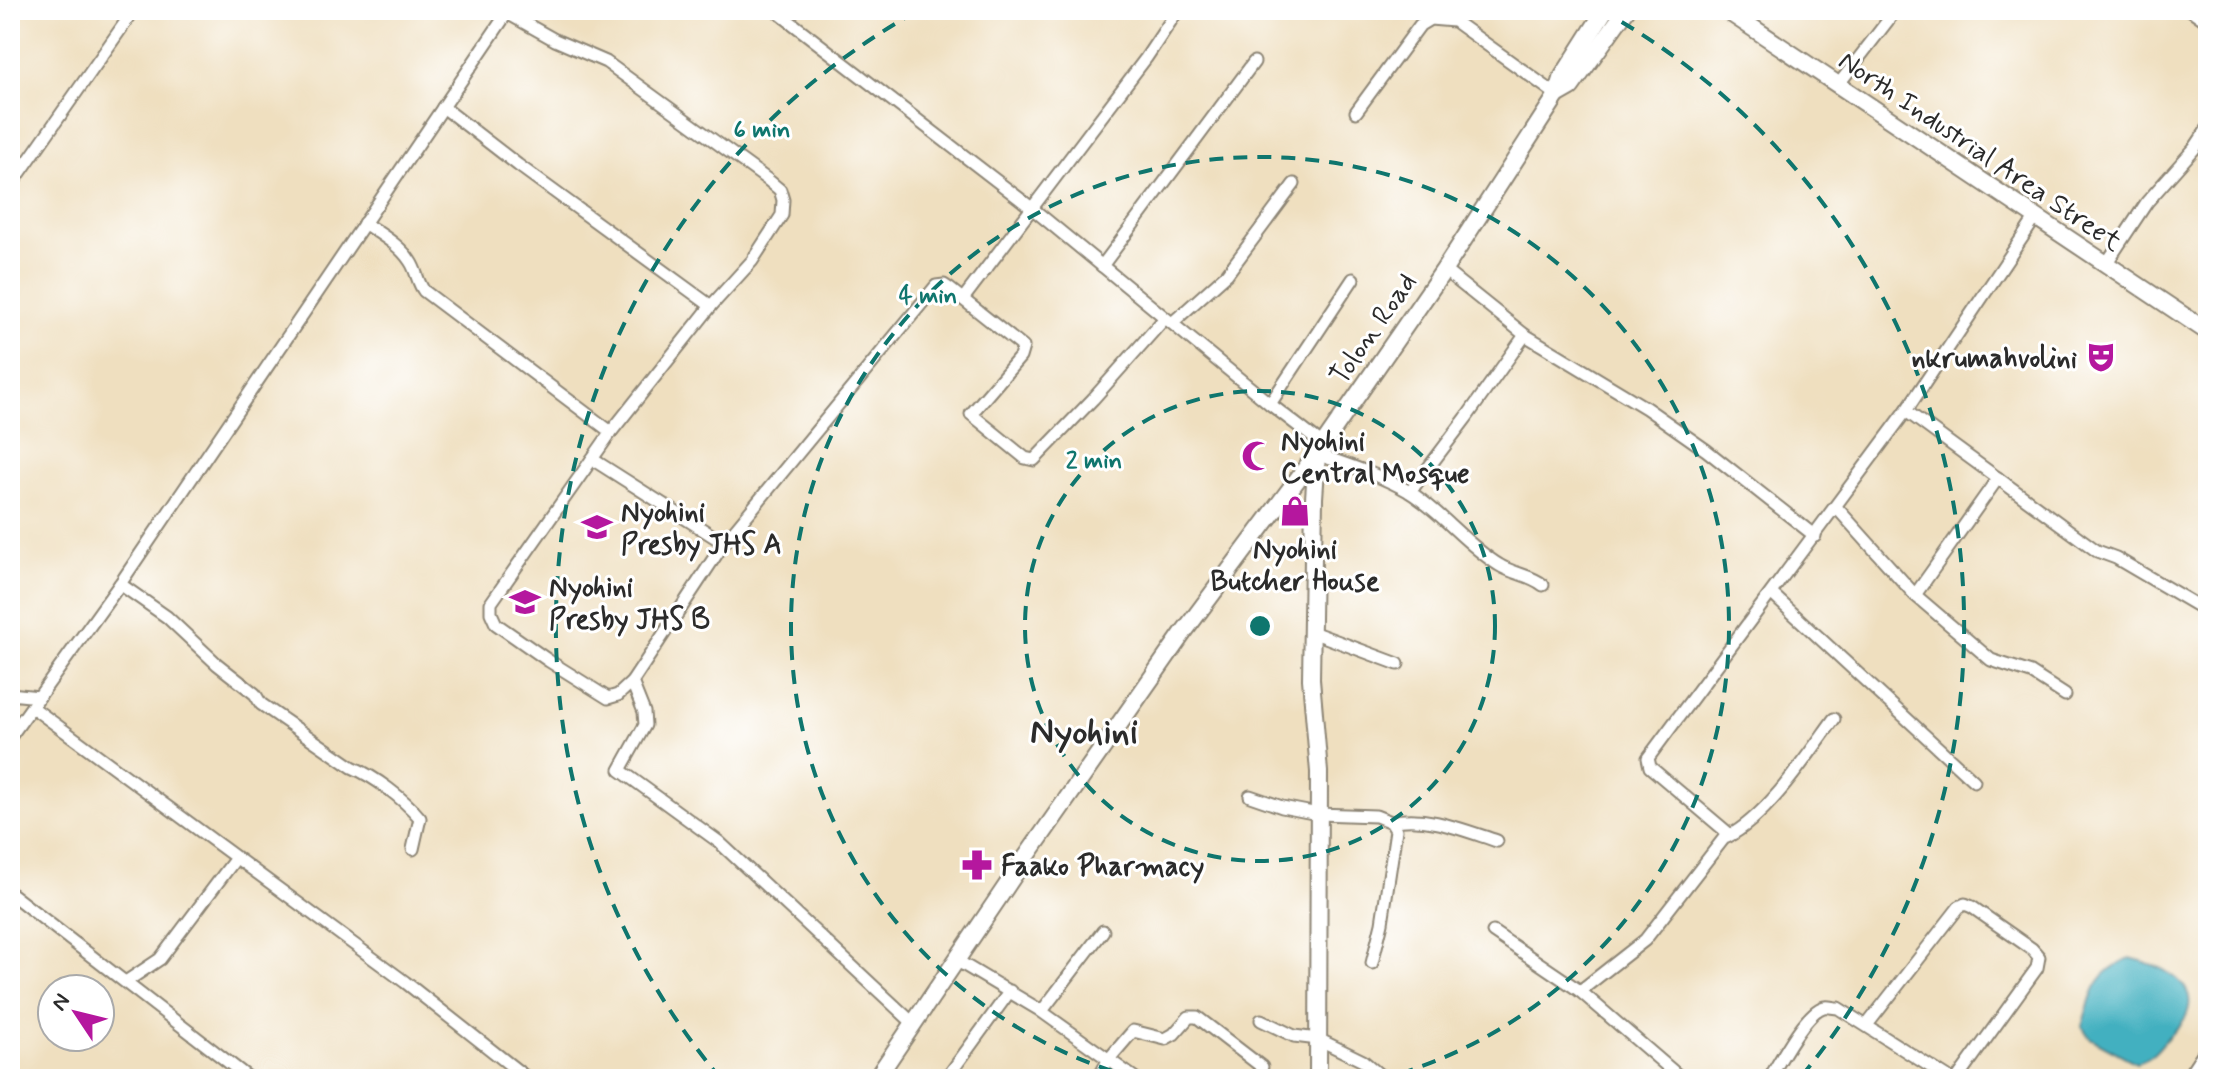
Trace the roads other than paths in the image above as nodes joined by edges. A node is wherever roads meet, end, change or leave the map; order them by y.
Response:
1 (134, 10) edge
2 (1178, 10) edge
3 (1605, 10) edge
4 (1626, 10) edge
5 (1726, 10) edge
6 (1896, 10) edge
7 (2191, 10) edge
8 (508, 12) edge
9 (782, 12) edge
10 (1446, 14) edge
11 (2208, 22) edge
12 (1254, 62) dead end
13 (1838, 85) junction
14 (1557, 95) junction
15 (443, 107) junction
16 (1356, 112) dead end
17 (2208, 128) edge
18 (1294, 184) dead end
19 (10, 187) edge
20 (1033, 209) junction
21 (2036, 217) junction
22 (364, 223) junction
23 (2106, 264) junction
24 (1102, 266) junction
25 (1444, 270) junction
26 (1353, 279) dead end
27 (963, 299) junction
28 (711, 306) junction
29 (1169, 320) junction
30 (2208, 332) edge
31 (1525, 335) junction
32 (1270, 404) junction
33 (1906, 411) junction
34 (611, 432) junction
35 (1320, 449) junction
36 (592, 459) junction
37 (1998, 478) junction
38 (1410, 492) junction
39 (1836, 507) junction
40 (1815, 536) junction
41 (724, 543) junction
42 (120, 584) junction
43 (1543, 585) dead end
44 (1772, 594) junction
45 (1915, 595) junction
46 (2208, 612) edge
47 (1312, 632) junction
48 (1398, 664) dead end
49 (632, 682) junction
50 (10, 694) edge
51 (2065, 695) dead end
52 (35, 702) junction
53 (1834, 719) dead end
54 (10, 737) edge
55 (1974, 781) dead end
56 (1250, 796) dead end
57 (1318, 814) junction
58 (1391, 822) junction
59 (1727, 837) junction
60 (1497, 841) dead end
61 (413, 849) dead end
62 (236, 858) junction
63 (10, 893) edge
64 (1103, 931) dead end
65 (1493, 932) dead end
66 (956, 960) junction
67 (1372, 963) dead end
68 (127, 981) junction
69 (1010, 991) junction
70 (1580, 991) junction
71 (1042, 1011) junction
72 (1261, 1020) dead end
73 (914, 1024) junction
74 (1867, 1025) junction
75 (1318, 1039) junction
76 (2208, 1046) edge
77 (1109, 1059) junction
78 (1262, 1067) dead end
79 (250, 1079) edge
80 (528, 1079) edge
81 (876, 1079) edge
82 (946, 1079) edge
83 (1098, 1079) edge
84 (1136, 1079) edge
85 (1318, 1079) edge
86 (1384, 1079) edge
87 (1682, 1079) edge
88 (1769, 1079) edge
89 (1950, 1079) edge
90 (1957, 1079) edge
91 (2186, 1079) edge

1 - 19 street
2 - 20 street
3 - 14 main road
4 - 14 main road
5 - 13 main road, North Industrial Area Street
6 - 13 street
7 - 11 street
8 - 15 street
8 - 28 street
9 - 20 street
10 - 14 street
10 - 16 street
12 - 24 street
13 - 21 main road, North Industrial Area Street
14 - 25 main road, Tolon Road
15 - 22 street
15 - 28 street
17 - 23 street
18 - 29 street
20 - 24 street
20 - 27 street
21 - 23 main road, North Industrial Area Street
21 - 33 street
22 - 34 street
22 - 42 street
23 - 30 main road, North Industrial Area Street
24 - 29 street
25 - 31 street
25 - 35 main road, Tolon Road
26 - 32 street
27 - 29 street
27 - 41 street
28 - 34 street
29 - 32 street
31 - 38 street
31 - 40 street
32 - 35 street
33 - 37 street
33 - 39 street
34 - 36 street
35 - 38 street
35 - 47 main road
35 - 66 main road, Tolon Road
36 - 41 street
36 - 49 street
37 - 45 street
37 - 46 street
38 - 43 street
39 - 40 street
39 - 45 street
40 - 44 street
41 - 49 street
42 - 52 street
42 - 61 street
44 - 55 street
44 - 59 street
45 - 51 street
47 - 48 street
47 - 57 main road
49 - 73 street
50 - 52 street
52 - 54 street
52 - 62 street
53 - 59 street
56 - 57 street
57 - 58 street
57 - 75 main road
58 - 60 street
58 - 67 street
59 - 70 street
62 - 68 street
62 - 80 street
63 - 68 street
64 - 71 street
65 - 70 street
66 - 69 street
66 - 73 main road, Tolon Road
68 - 79 street
69 - 71 street
69 - 82 street
70 - 87 street
71 - 77 street
72 - 75 street
73 - 81 main road, Tolon Road
74 - 88 street
74 - 89 street
74 - 90 street
75 - 85 main road
75 - 86 street
76 - 91 street
77 - 78 street
77 - 83 street
77 - 84 street

